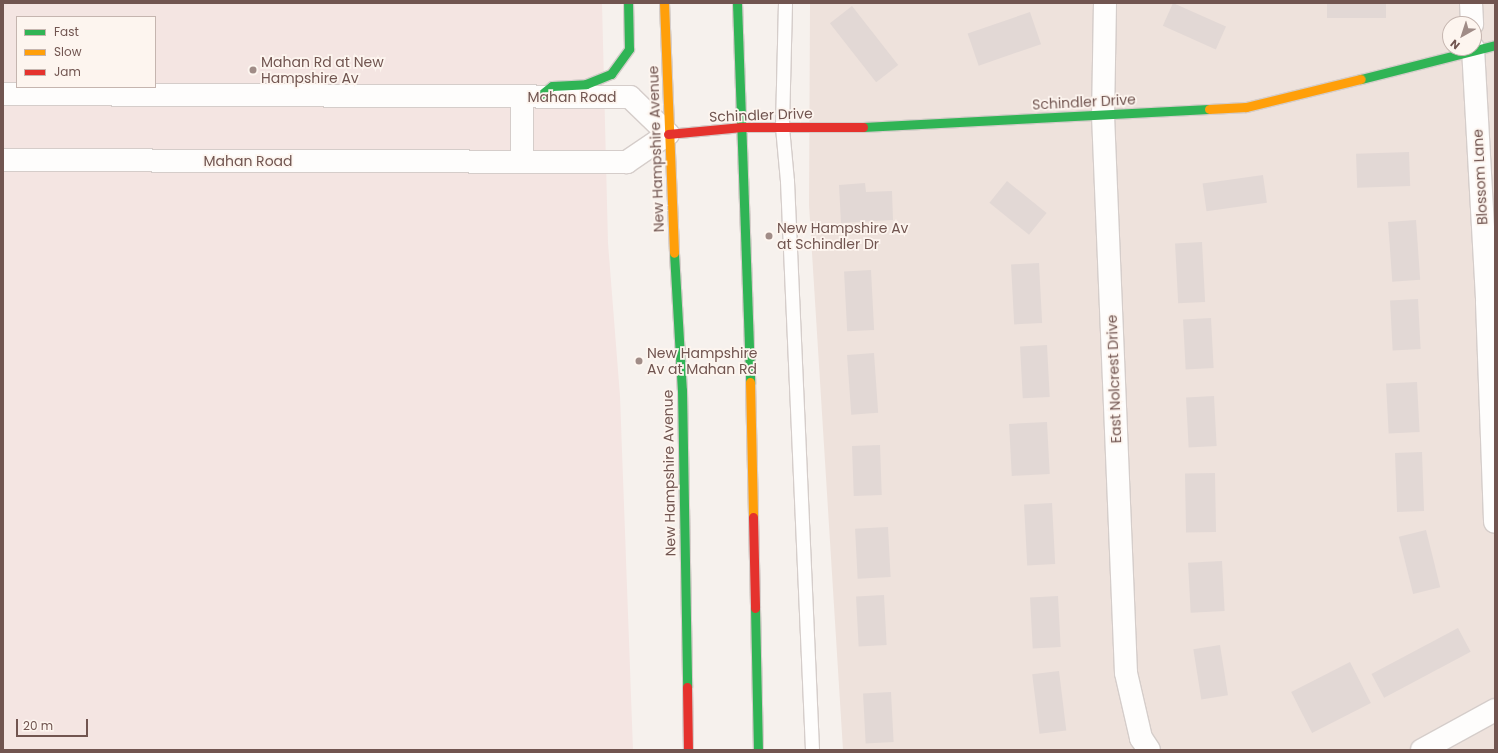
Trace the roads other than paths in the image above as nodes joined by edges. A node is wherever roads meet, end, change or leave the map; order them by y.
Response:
1 (628, 3) edge
2 (664, 3) edge
3 (737, 3) edge
4 (785, 3) edge
5 (1105, 3) edge
6 (1471, 3) edge
7 (1472, 16) edge
8 (1495, 45) edge
9 (1482, 48) edge
10 (1449, 56) edge
11 (1473, 56) edge
12 (3, 94) edge
13 (530, 97) junction
14 (1103, 116) junction
15 (742, 127) junction
16 (782, 127) junction
17 (668, 134) junction
18 (3, 160) edge
19 (522, 162) junction
20 (1495, 522) edge
21 (1495, 710) edge
22 (688, 750) edge
23 (758, 750) edge
24 (812, 750) edge
25 (1149, 750) edge
26 (1422, 750) edge

1 - 13 main road
2 - 17 main road, New Hampshire Avenue
3 - 15 main road
4 - 16 lane
5 - 14 street, East Nolcrest Drive
6 - 7 street
8 - 9 main road, Schindler Drive
10 - 14 main road, Schindler Drive
11 - 20 street, Blossom Lane
12 - 13 street, Mahan Road
13 - 17 street, Mahan Road
13 - 19 street
14 - 16 main road, Schindler Drive
14 - 25 street, East Nolcrest Drive
15 - 16 main road, Schindler Drive
15 - 17 main road, Schindler Drive
15 - 23 main road
16 - 24 lane
17 - 19 street, Mahan Road
17 - 22 main road, New Hampshire Avenue
18 - 19 street, Mahan Road
21 - 26 street

